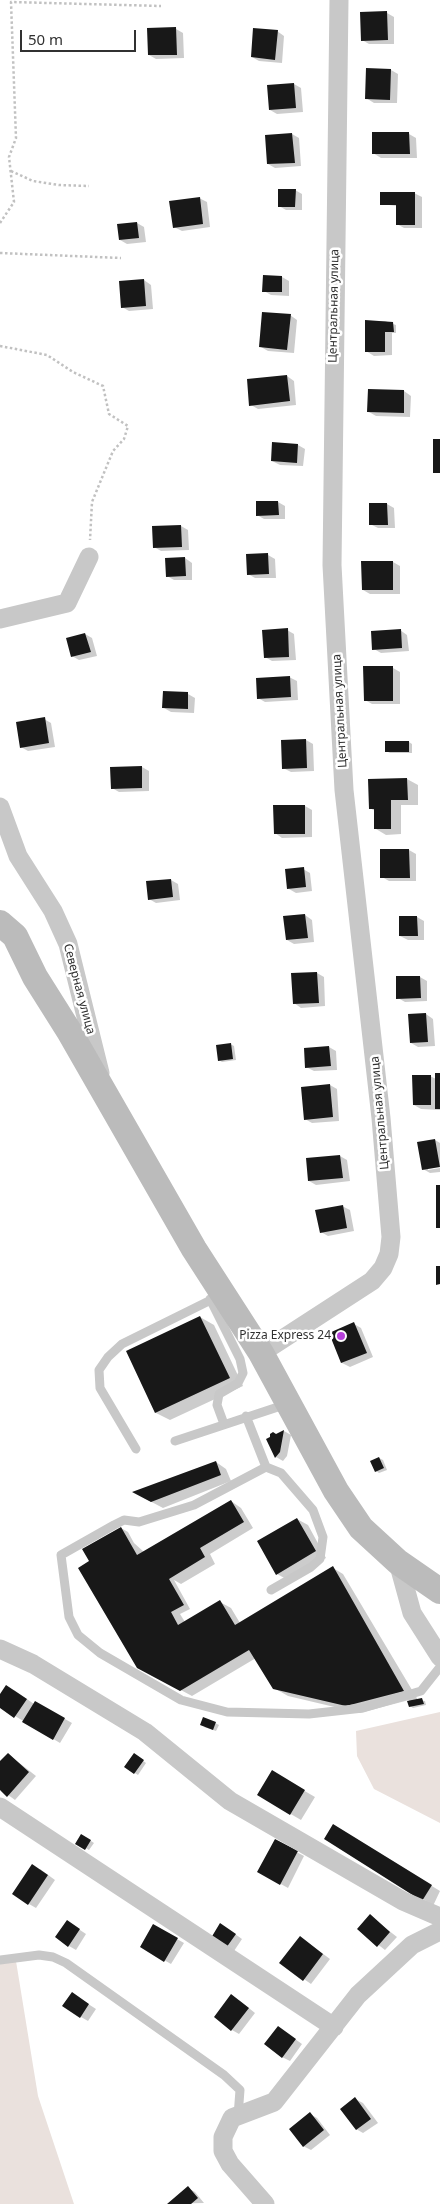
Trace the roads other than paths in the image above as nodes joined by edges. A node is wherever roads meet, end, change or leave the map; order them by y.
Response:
1 (339, 0) edge
2 (89, 557) road end
3 (0, 619) edge
4 (0, 807) edge
5 (0, 923) edge
6 (106, 1096) junction
7 (217, 1297) junction
8 (261, 1353) junction
9 (290, 1404) junction
10 (246, 1416) junction
11 (224, 1424) junction
12 (175, 1441) dead end
13 (136, 1449) dead end
14 (266, 1467) junction
15 (398, 1562) junction
16 (271, 1590) dead end
17 (440, 1591) edge
18 (0, 1649) edge
19 (440, 1657) edge
20 (440, 1668) edge
21 (0, 1807) edge
22 (440, 1917) edge
23 (440, 1931) edge
24 (0, 1960) edge
25 (334, 2027) junction
26 (238, 2116) junction
27 (265, 2204) edge

1 - 8 street, Центральная улица
2 - 3 street
4 - 6 street, Северная улица
5 - 6 main road
6 - 7 main road
7 - 8 main road
7 - 11 lane
7 - 13 lane
8 - 9 main road
9 - 10 lane
9 - 15 main road
10 - 11 lane
10 - 14 lane
11 - 12 lane
14 - 16 lane
14 - 20 lane
15 - 17 main road
15 - 19 street
18 - 22 street
21 - 25 street
23 - 25 street
24 - 26 lane
25 - 26 street
26 - 27 street

